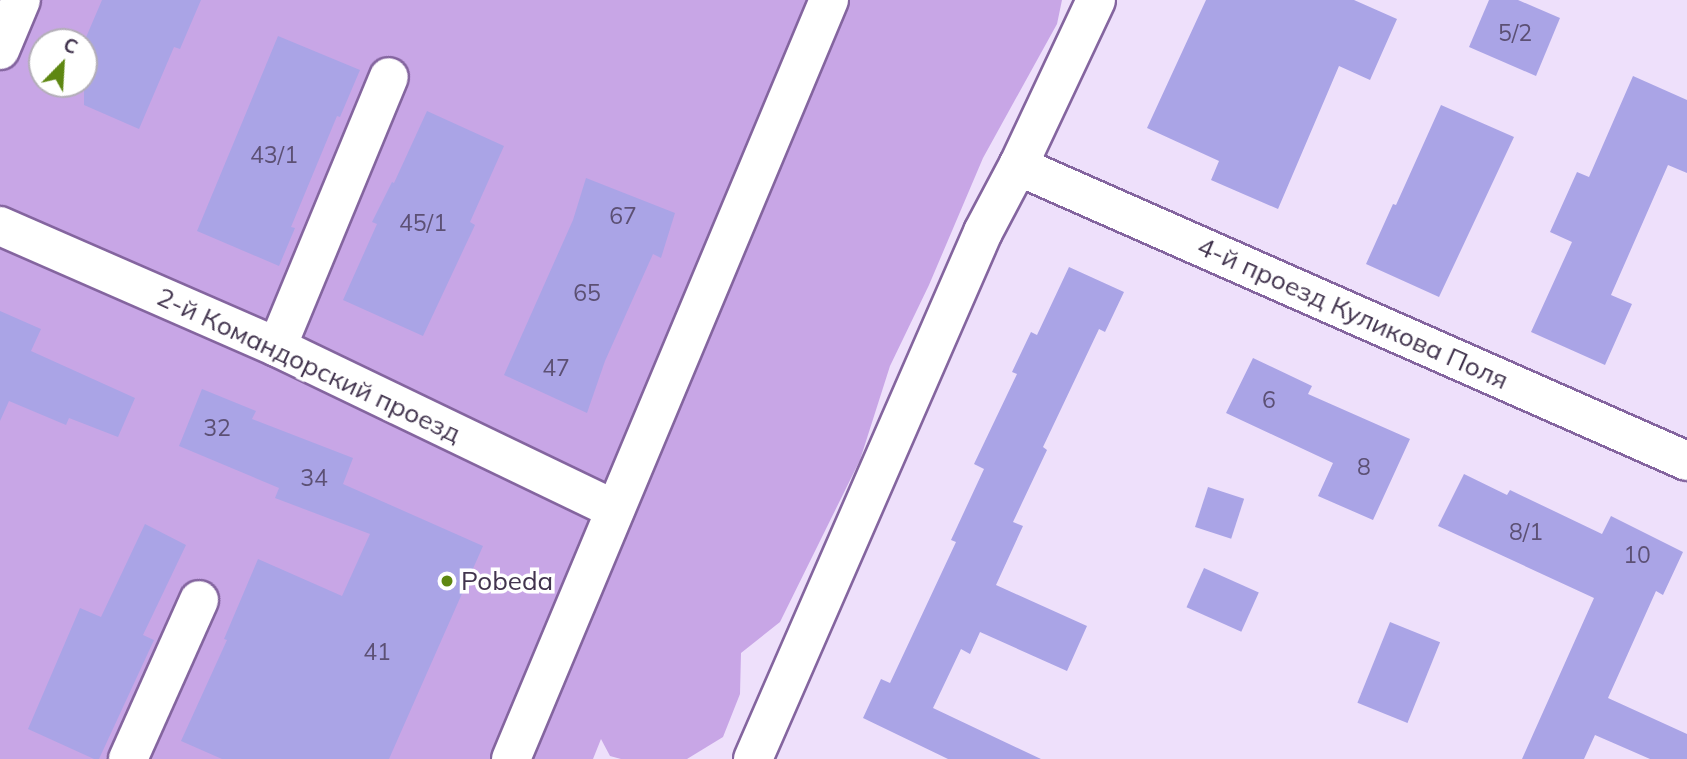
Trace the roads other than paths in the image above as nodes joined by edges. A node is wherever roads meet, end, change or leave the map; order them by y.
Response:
1 (829, 0) edge
2 (1096, 0) edge
3 (389, 77) dead end
4 (1018, 166) junction
5 (0, 226) edge
6 (277, 346) junction
7 (1687, 461) edge
8 (615, 510) junction
9 (199, 600) dead end
10 (128, 759) edge
11 (511, 759) edge
12 (753, 759) edge

1 - 8 street
2 - 4 street
3 - 6 street
4 - 7 street, 4-й проезд Куликова Поля
4 - 12 street
5 - 6 street, 2-й Командорский проезд
6 - 8 street, 2-й Командорский проезд
8 - 11 street
9 - 10 street

